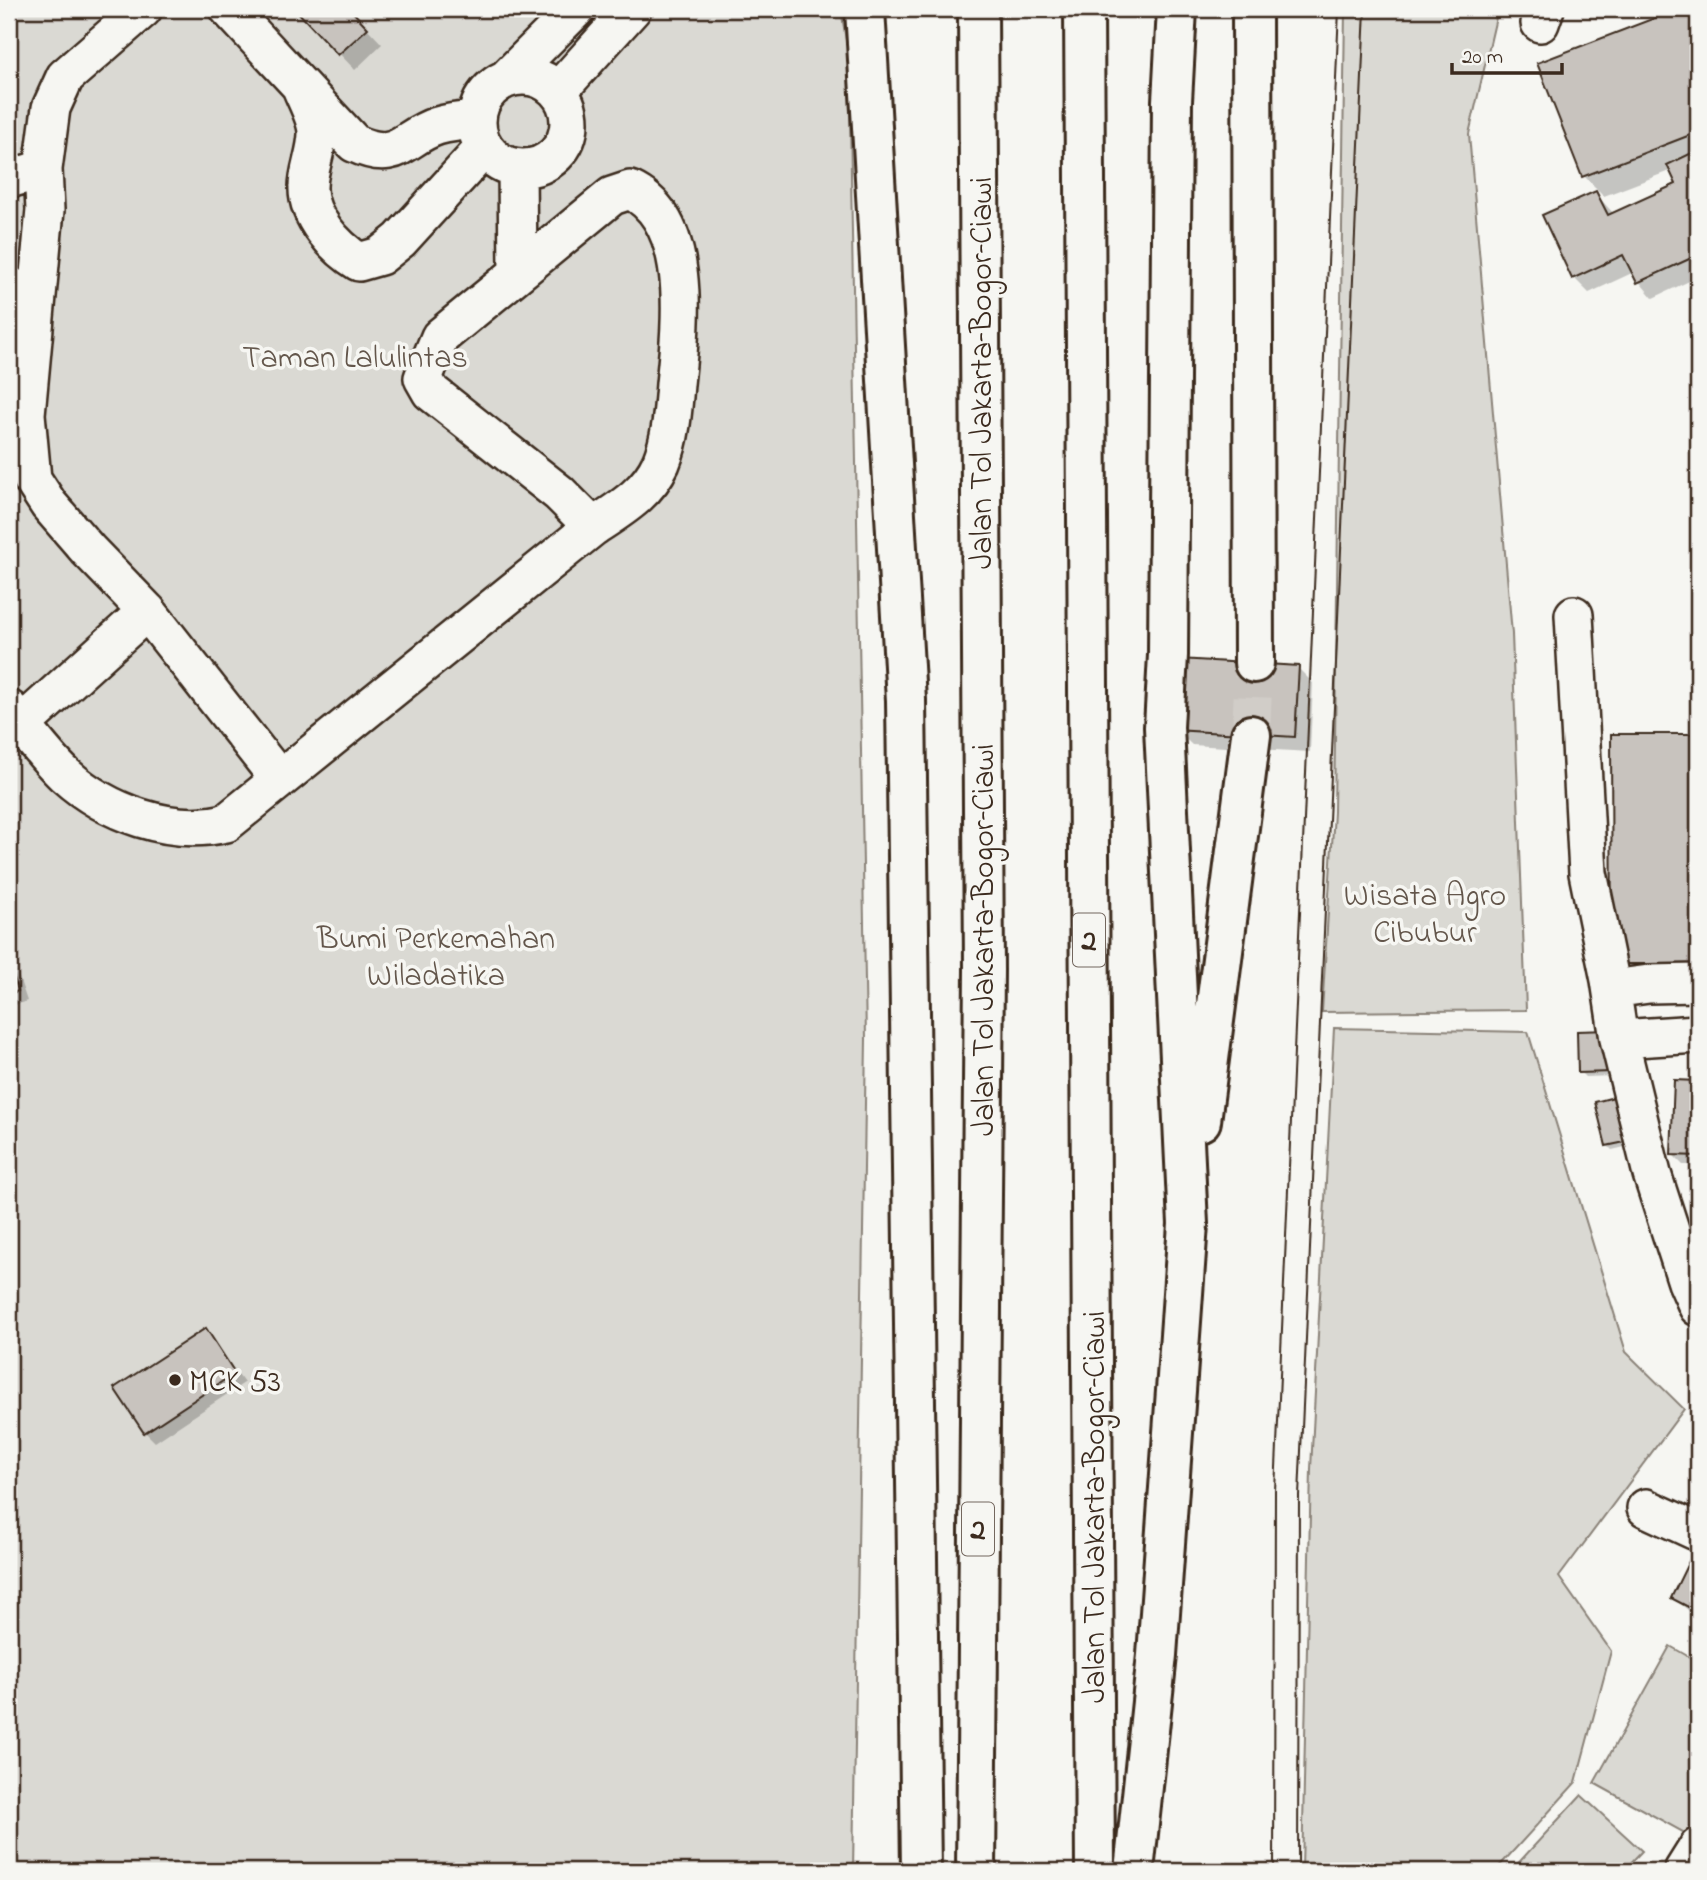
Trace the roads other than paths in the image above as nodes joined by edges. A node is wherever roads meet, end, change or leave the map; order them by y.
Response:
1 (143, 9) edge
2 (229, 9) edge
3 (576, 9) edge
4 (632, 9) edge
5 (865, 9) edge
6 (978, 9) edge
7 (1083, 9) edge
8 (1177, 9) edge
9 (1252, 9) edge
10 (507, 78) junction
11 (301, 87) junction
12 (558, 91) junction
13 (480, 134) junction
14 (517, 168) junction
15 (43, 169) junction
16 (9, 179) edge
17 (518, 272) junction
18 (9, 285) edge
19 (35, 314) junction
20 (20, 486) edge
21 (593, 527) junction
22 (147, 611) junction
23 (1574, 615) dead end
24 (1254, 663) tunnel mouth
25 (15, 717) edge
26 (1251, 734) tunnel mouth
27 (279, 779) junction
28 (1698, 983) edge
29 (1612, 989) junction
30 (1698, 1034) edge
31 (1619, 1039) junction
32 (1188, 1224) junction
33 (1698, 1307) edge
34 (1646, 1508) dead end
35 (1698, 1532) edge
36 (1698, 1847) edge
37 (921, 1871) edge
38 (976, 1871) edge
39 (1095, 1871) edge
40 (1134, 1871) edge
41 (1684, 1871) edge

1 - 15 street
2 - 11 street
3 - 10 street
4 - 12 street
5 - 37 highway
6 - 38 highway, Jalan Tol Jakarta–Bogor–Ciawi / 2
7 - 39 highway, Jalan Tol Jakarta–Bogor–Ciawi / 2
8 - 32 highway
9 - 24 highway
10 - 12 street
10 - 13 street
11 - 13 street
11 - 13 street
12 - 14 street
13 - 14 street
14 - 17 street
15 - 16 street
15 - 19 street
17 - 21 street
17 - 21 street
18 - 19 street
19 - 20 street
20 - 22 street
21 - 27 street
22 - 25 street
22 - 27 street
23 - 29 street
25 - 27 street
26 - 32 highway
28 - 29 street
29 - 31 street
30 - 31 street
31 - 33 street
32 - 40 highway
34 - 35 street
36 - 41 street

